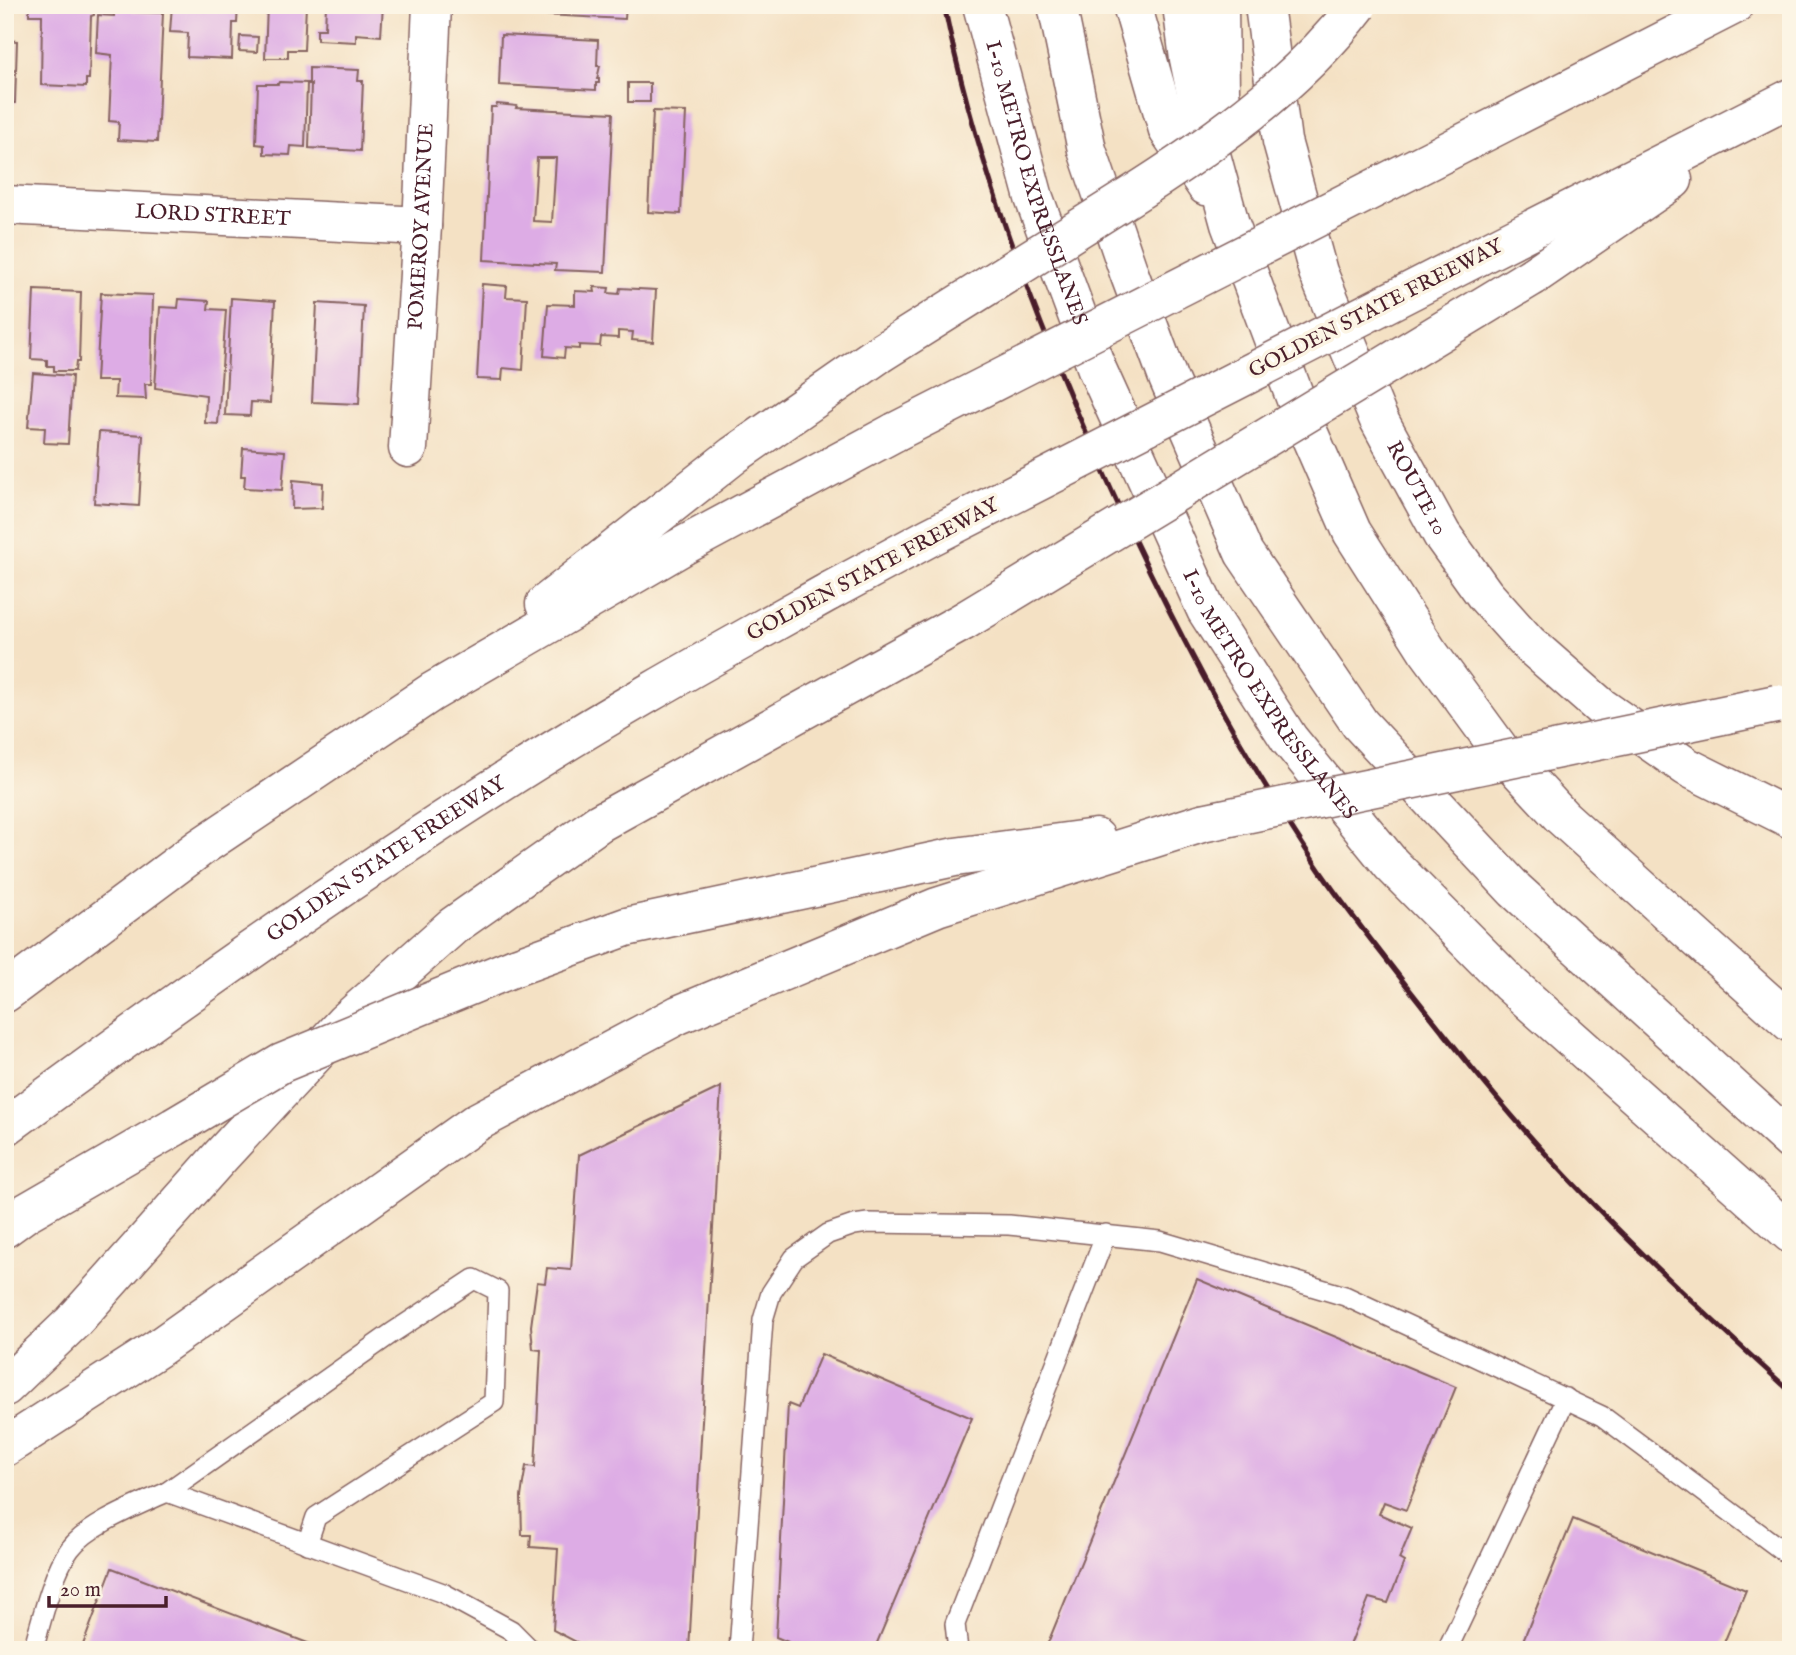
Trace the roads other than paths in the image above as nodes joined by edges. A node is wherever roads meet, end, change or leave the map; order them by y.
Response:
1 (432, 5) edge
2 (982, 5) edge
3 (1057, 5) edge
4 (1132, 5) edge
5 (1182, 5) edge
6 (1219, 5) edge
7 (1264, 5) edge
8 (1358, 5) edge
9 (1734, 5) edge
10 (1791, 99) edge
11 (5, 205) edge
12 (1230, 224) junction
13 (422, 226) junction
14 (1262, 314) junction
15 (408, 448) dead end
16 (432, 692) junction
17 (1784, 702) edge
18 (1791, 819) edge
19 (1202, 823) junction
20 (5, 993) edge
21 (1791, 1023) edge
22 (5, 1127) edge
23 (1791, 1141) edge
24 (5, 1228) edge
25 (1106, 1234) junction
26 (1791, 1234) edge
27 (5, 1387) edge
28 (1566, 1398) junction
29 (5, 1447) edge
30 (167, 1492) junction
31 (307, 1544) junction
32 (1791, 1557) edge
33 (33, 1650) edge
34 (531, 1650) edge
35 (739, 1650) edge
36 (958, 1650) edge
37 (1447, 1650) edge

1 - 13 main road, POMEROY AVENUE
2 - 26 main road, I-10 METRO EXPRESSLANES
3 - 23 main road
4 - 12 main road
5 - 12 main road
6 - 14 main road
7 - 18 main road, ROUTE 10
8 - 16 main road, bridge
9 - 16 main road, bridge
10 - 22 main road, GOLDEN STATE FREEWAY, bridge
10 - 27 main road, bridge
11 - 13 main road, LORD STREET
12 - 14 main road
13 - 15 main road, POMEROY AVENUE
14 - 21 main road
16 - 20 main road
17 - 19 main road, bridge
19 - 24 main road, bridge
19 - 29 main road
25 - 28 lane
25 - 35 lane
25 - 36 lane
28 - 32 lane
28 - 37 lane
30 - 31 lane
30 - 31 lane
30 - 33 lane
31 - 34 lane

